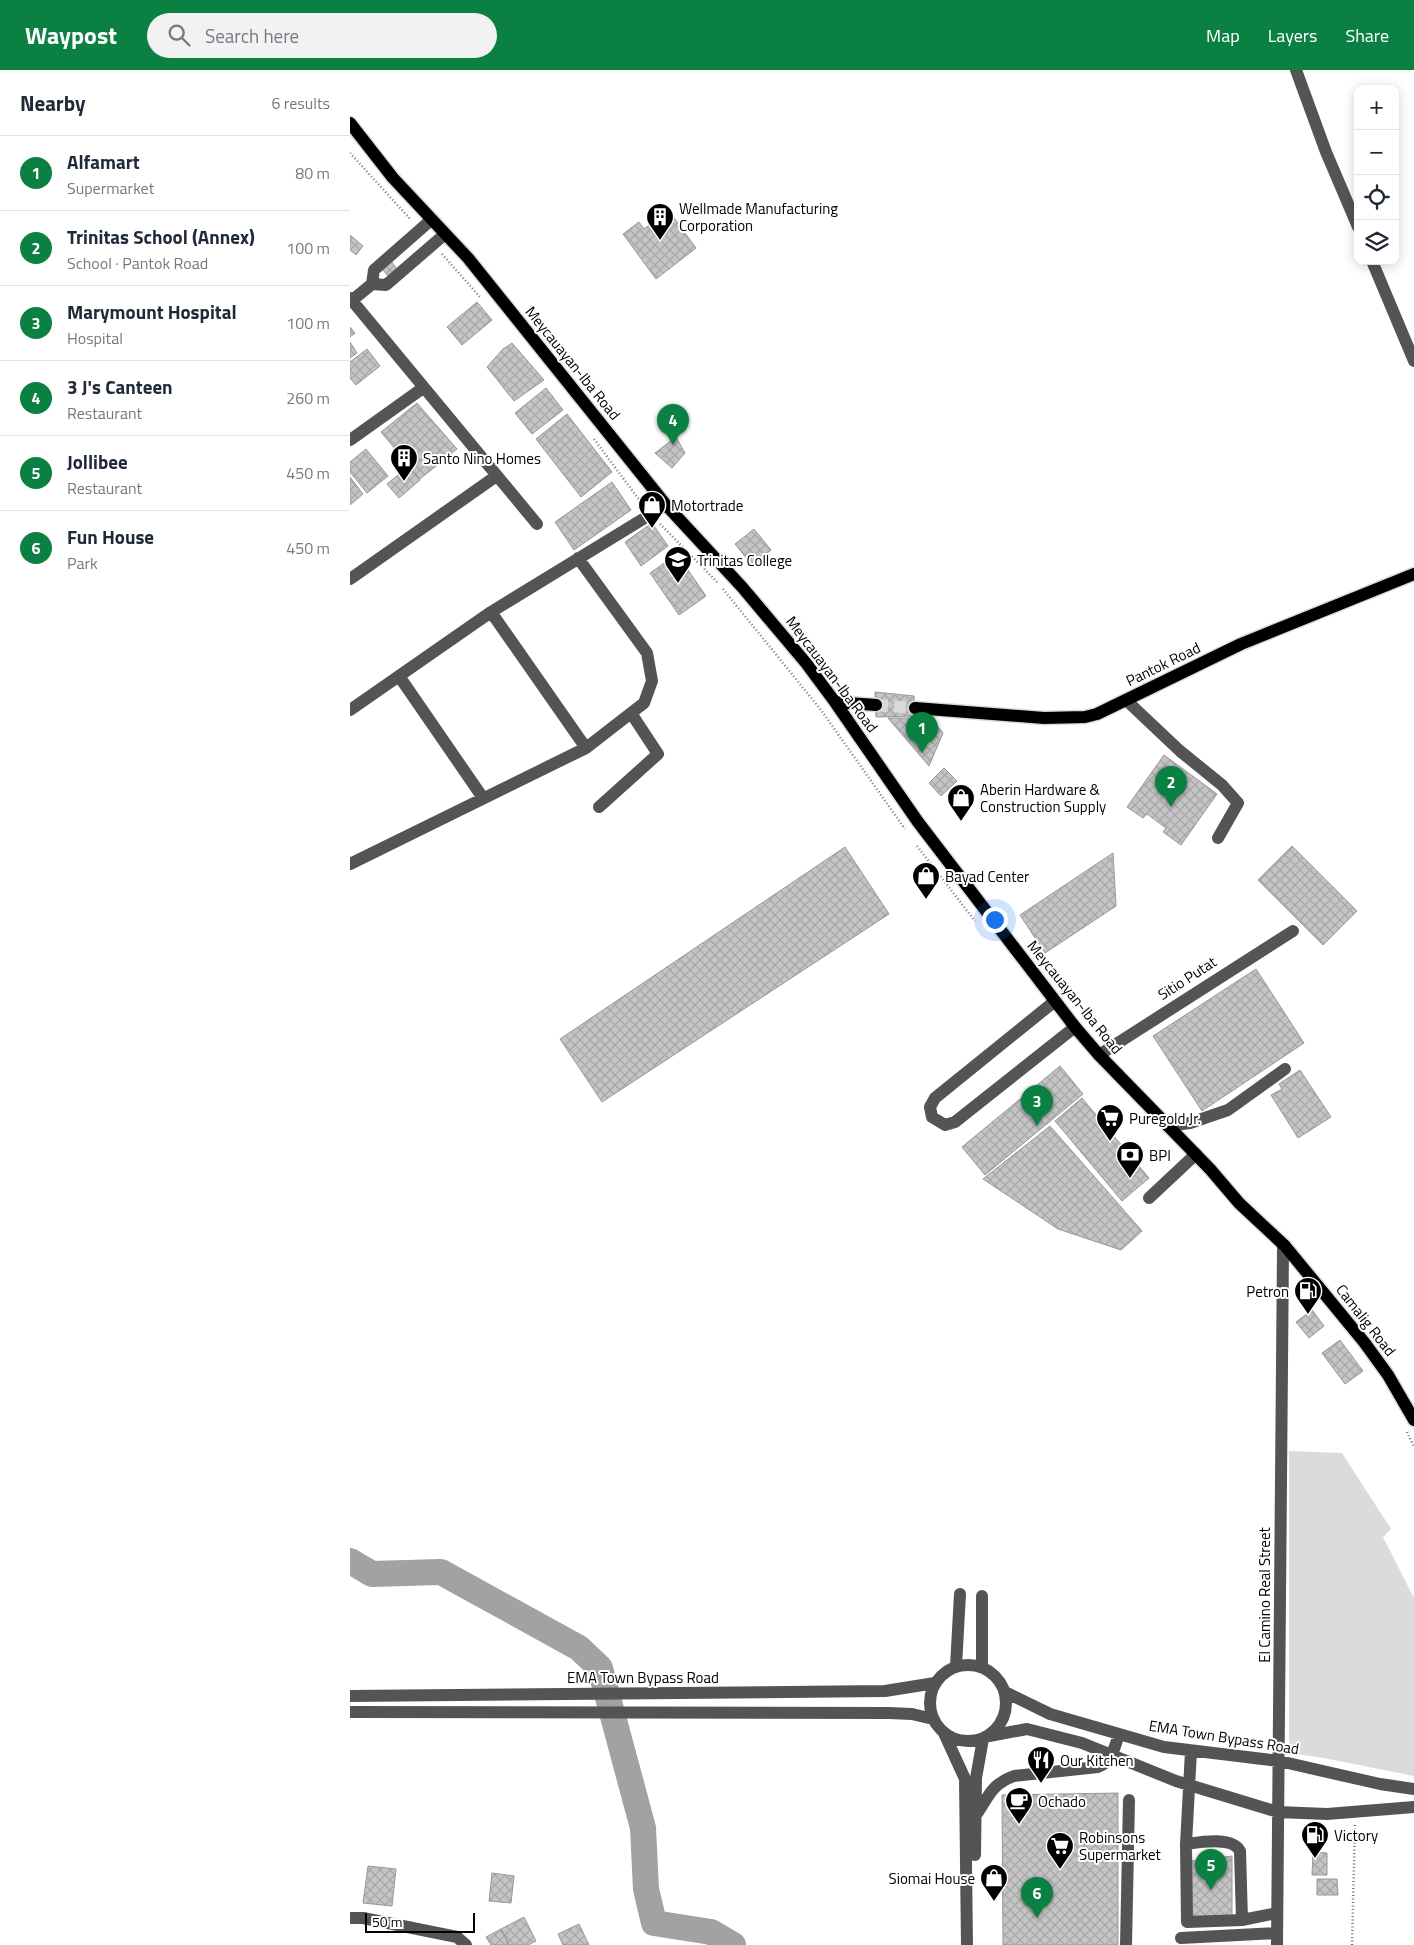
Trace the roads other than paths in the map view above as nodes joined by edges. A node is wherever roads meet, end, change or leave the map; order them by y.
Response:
1 (1296, 70) edge
2 (350, 123) edge
3 (430, 220) junction
4 (1355, 220) edge
5 (444, 234) junction
6 (399, 247) junction
7 (412, 262) junction
8 (1374, 265) edge
9 (372, 284) junction
10 (351, 300) edge
11 (1414, 360) edge
12 (423, 388) junction
13 (350, 440) edge
14 (496, 476) junction
15 (666, 505) junction
16 (537, 524) dead end
17 (578, 558) junction
18 (1414, 574) edge
19 (350, 579) edge
20 (491, 612) junction
21 (399, 676) junction
22 (1126, 700) junction
23 (836, 702) junction
24 (876, 705) tunnel mouth
25 (914, 708) tunnel mouth
26 (350, 710) edge
27 (631, 714) junction
28 (586, 748) junction
29 (484, 798) junction
30 (599, 807) dead end
31 (1218, 838) dead end
32 (350, 864) edge
33 (1293, 931) dead end
34 (1055, 1001) junction
35 (1075, 1027) junction
36 (1099, 1055) junction
37 (1286, 1069) dead end
38 (1168, 1126) junction
39 (1196, 1154) junction
40 (1150, 1198) dead end
41 (1285, 1246) junction
42 (1414, 1420) edge
43 (960, 1594) dead end
44 (982, 1596) dead end
45 (956, 1666) junction
46 (982, 1667) junction
47 (935, 1683) junction
48 (1004, 1692) junction
49 (582, 1694) junction
50 (350, 1696) edge
51 (350, 1712) edge
52 (589, 1712) junction
53 (933, 1719) junction
54 (944, 1733) junction
55 (1118, 1734) junction
56 (986, 1737) junction
57 (1191, 1751) junction
58 (1112, 1755) junction
59 (1279, 1761) junction
60 (1188, 1786) junction
61 (1414, 1789) edge
62 (1129, 1800) dead end
63 (1414, 1807) edge
64 (1278, 1812) junction
65 (972, 1816) junction
66 (1186, 1844) junction
67 (1278, 1913) junction
68 (350, 1918) edge
69 (1242, 1920) junction
70 (1181, 1938) dead end
71 (1277, 1939) edge
72 (466, 1945) edge
73 (967, 1945) edge
74 (975, 1945) edge
75 (1126, 1945) edge

1 - 4 street
2 - 3 main road, Meycauayan-Iba Road
3 - 5 main road, Meycauayan-Iba Road
3 - 6 street
5 - 7 street
5 - 15 main road, Meycauayan-Iba Road
6 - 7 street
6 - 9 street
7 - 9 street
8 - 11 street
9 - 10 street
10 - 12 street
12 - 13 street
12 - 14 street
14 - 16 street
14 - 19 street
15 - 17 street
15 - 23 main road, Meycauayan-Iba Road
17 - 20 street
17 - 27 street
18 - 22 main road, Pantok Road
20 - 21 street
20 - 28 street
21 - 26 street
21 - 29 street
22 - 25 main road, Pantok Road
22 - 31 street
23 - 24 main road
23 - 34 main road, Meycauayan-Iba Road
27 - 28 street
27 - 30 street
28 - 29 street
29 - 32 street
33 - 36 street, Sitio Putat
34 - 35 main road, Meycauayan-Iba Road
34 - 35 street
35 - 36 main road, Meycauayan-Iba Road
36 - 38 main road, Meycauayan-Iba Road
37 - 38 street
38 - 39 main road, Meycauayan-Iba Road
39 - 40 street
39 - 41 main road, Meycauayan-Iba Road
41 - 42 main road, Camalig Road
41 - 59 street, El Camino Real Street
43 - 45 street
44 - 46 street
45 - 46 street
45 - 47 street
46 - 48 street
47 - 49 street, EMA Town Bypass Road
47 - 53 street
48 - 55 street, EMA Town Bypass Road
48 - 56 street
49 - 50 street, EMA Town Bypass Road
49 - 52 street
51 - 52 street
52 - 53 street
53 - 54 street
54 - 56 street
54 - 65 street
55 - 57 street, EMA Town Bypass Road
55 - 58 street
56 - 58 street
56 - 65 street
57 - 59 street, EMA Town Bypass Road
57 - 60 street
58 - 60 street
58 - 65 street
59 - 61 street, EMA Town Bypass Road
59 - 64 street, El Camino Real Street
60 - 64 street
60 - 66 street
62 - 75 street
63 - 64 street
64 - 67 street, El Camino Real Street
65 - 73 street
65 - 74 street
66 - 69 street
66 - 69 street
67 - 69 street
67 - 71 street, El Camino Real Street
68 - 72 street
70 - 71 street

